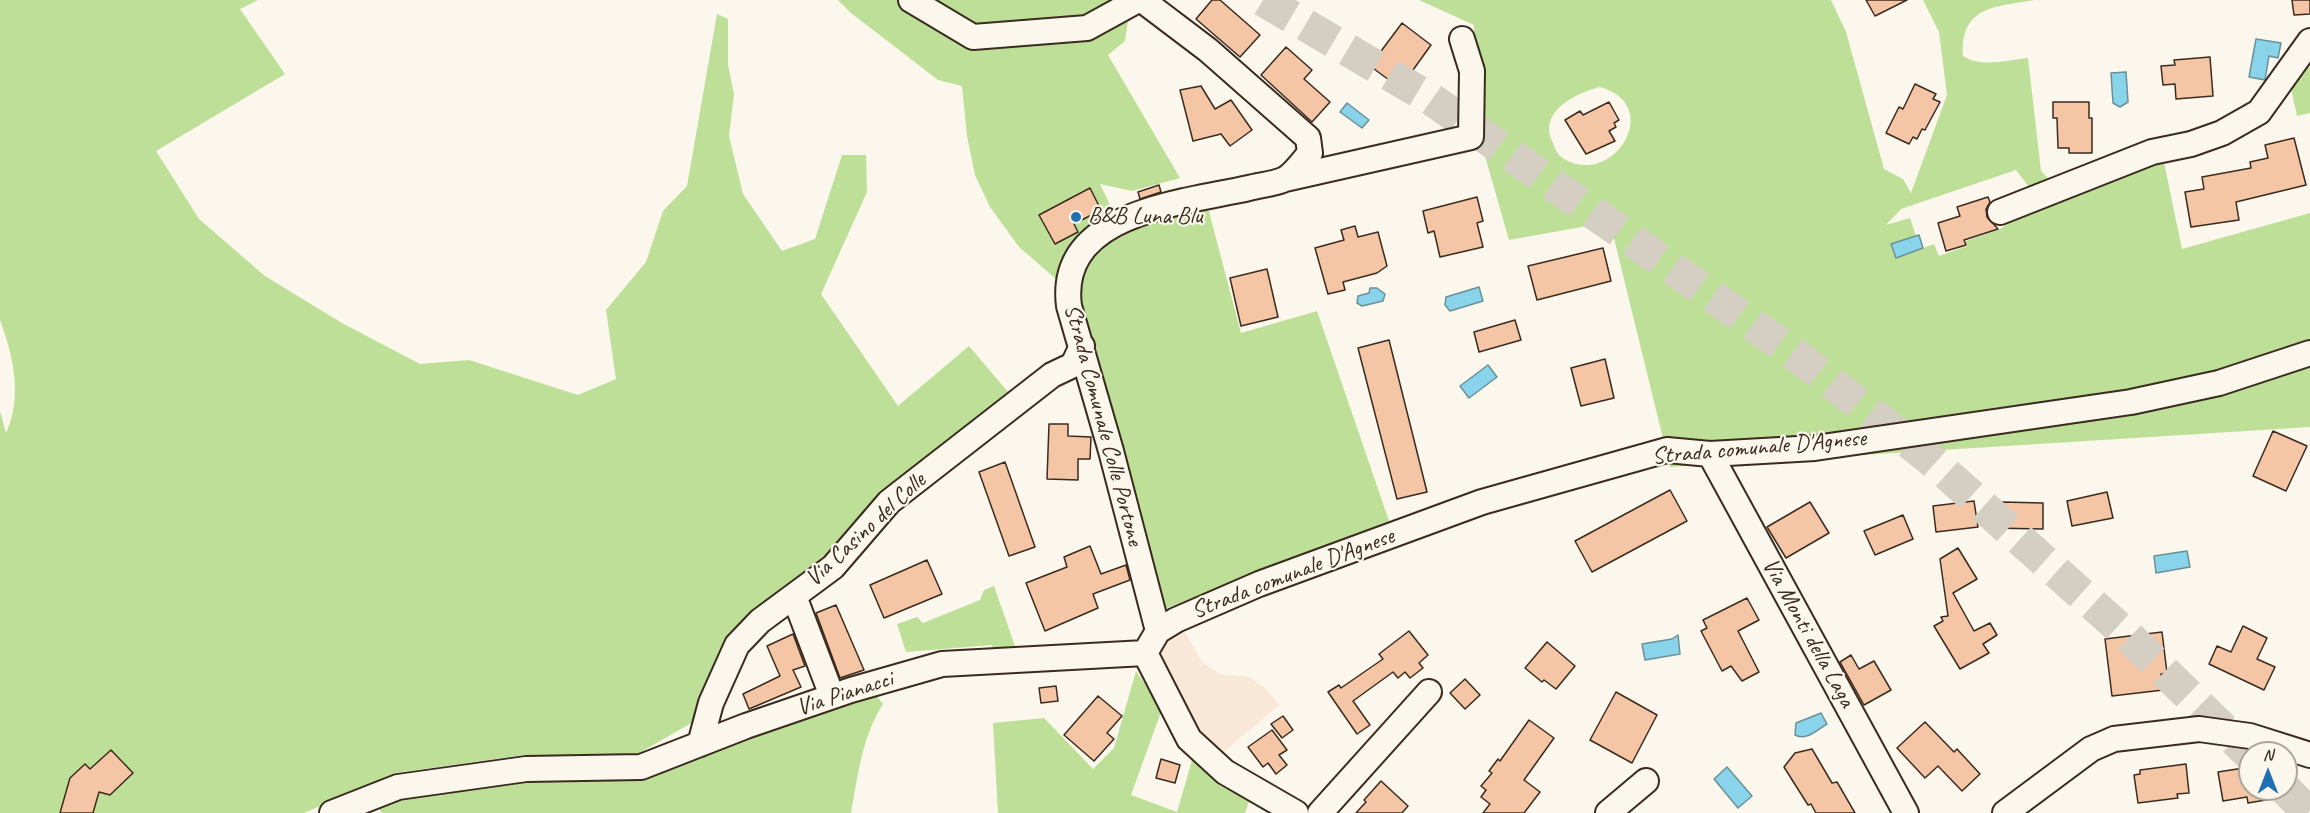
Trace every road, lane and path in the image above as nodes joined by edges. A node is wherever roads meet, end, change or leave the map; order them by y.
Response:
1 (911, 0) edge
2 (1140, 0) edge
3 (1462, 39) dead end
4 (2310, 41) edge
5 (1285, 179) junction
6 (2000, 212) dead end
7 (1082, 346) junction
8 (2310, 352) edge
9 (1710, 454) junction
10 (794, 596) junction
11 (1158, 631) junction
12 (1145, 653) junction
13 (1429, 693) dead end
14 (832, 696) junction
15 (700, 744) junction
16 (2310, 755) edge
17 (1646, 781) dead end
18 (332, 813) edge
19 (1296, 813) edge
20 (1320, 813) edge
21 (1608, 813) edge
22 (1906, 813) edge
23 (2005, 813) edge

1 - 2 street
2 - 5 street
3 - 5 street, Strada Comunale Colle Portone
4 - 6 street
5 - 7 street, Strada Comunale Colle Portone
7 - 10 street, Via Casino del Colle
7 - 11 street, Strada Comunale Colle Portone
8 - 9 street, Strada comunale D'Agnese
9 - 11 street, Strada comunale D'Agnese
9 - 22 street, Via Monti della Laga
10 - 14 street
10 - 15 street, Via Casino del Colle
11 - 12 street
12 - 14 street, Via Pianacci
12 - 19 street
13 - 20 street
14 - 15 street, Via Pianacci
15 - 18 street, Via Pianacci
16 - 23 street
17 - 21 street

